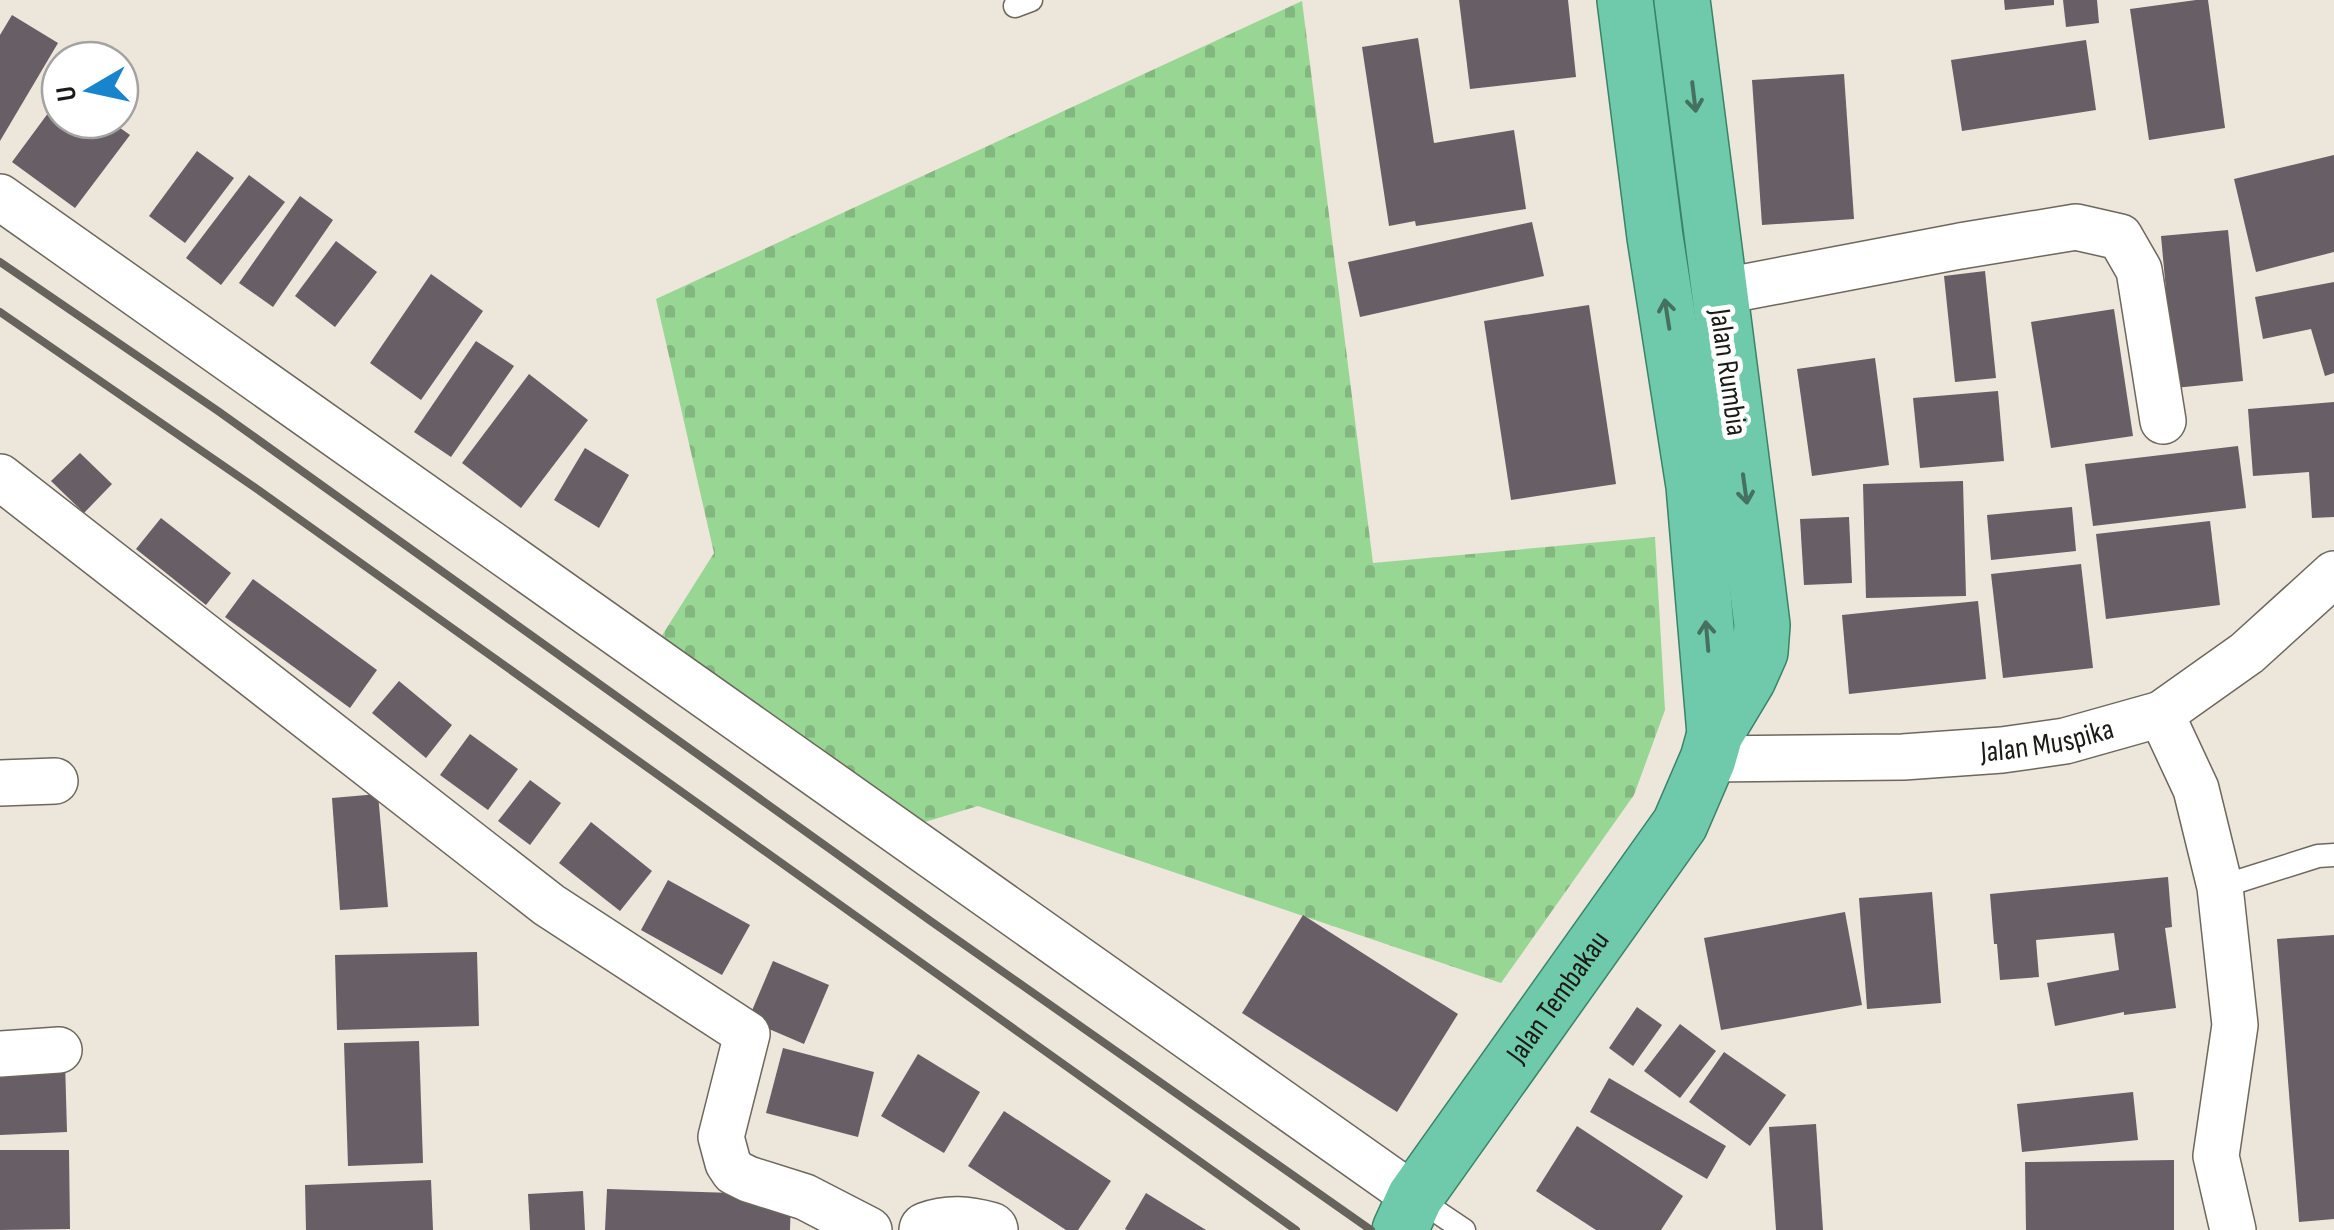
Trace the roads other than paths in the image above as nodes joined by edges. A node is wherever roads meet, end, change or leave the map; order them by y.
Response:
1 (1625, 0) edge
2 (1682, 0) edge
3 (0, 198) edge
4 (1719, 292) junction
5 (2162, 421) dead end
6 (0, 477) edge
7 (2334, 574) edge
8 (2161, 714) junction
9 (1712, 746) junction
10 (55, 781) dead end
11 (0, 783) edge
12 (2334, 855) edge
13 (2220, 887) junction
14 (59, 1050) dead end
15 (0, 1054) edge
16 (1407, 1213) edge
17 (870, 1230) edge
18 (926, 1230) edge
19 (990, 1230) edge
20 (1464, 1230) edge
21 (2232, 1230) edge

9 -> 1 highway, Jalan Rumbia
2 -> 4 highway, Jalan Rumbia
3 - 16 street
4 - 5 street
4 -> 9 highway, Jalan Rumbia
6 - 17 street
7 - 8 street, Jalan Muspika
8 - 9 street, Jalan Muspika
8 - 13 street
9 - 16 highway, Jalan Tembakau
10 - 11 street
12 - 13 lane
13 - 21 street
14 - 15 street
16 - 20 lane
18 - 19 street

